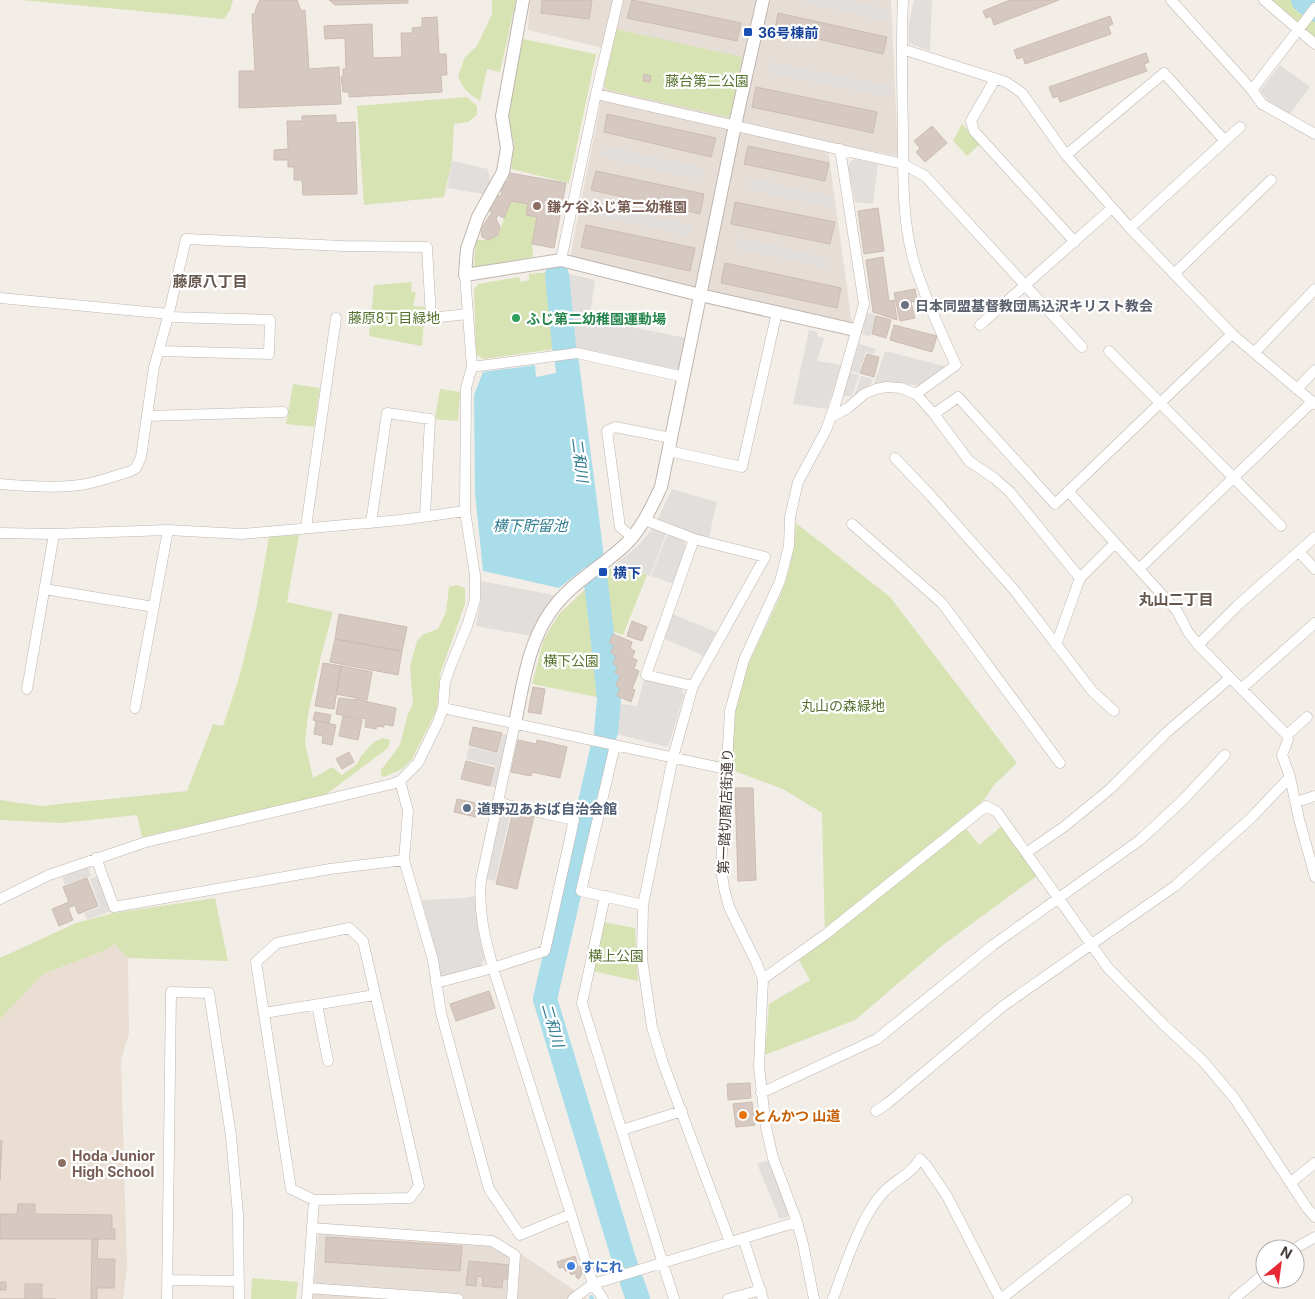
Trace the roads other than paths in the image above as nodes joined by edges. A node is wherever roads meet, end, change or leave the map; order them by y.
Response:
1 (523, 0) edge
2 (618, 0) edge
3 (763, 0) edge
4 (903, 0) edge
5 (1171, 0) edge
6 (1264, 0) edge
7 (1313, 11) edge
8 (1298, 30) junction
9 (1315, 44) edge
10 (902, 49) junction
11 (995, 79) junction
12 (1252, 90) junction
13 (596, 94) junction
14 (735, 125) junction
15 (1240, 127) dead end
16 (1315, 134) edge
17 (1225, 141) junction
18 (840, 149) junction
19 (1066, 155) junction
20 (903, 164) junction
21 (1271, 180) dead end
22 (1112, 208) junction
23 (1130, 228) junction
24 (1075, 242) junction
25 (561, 260) junction
26 (1174, 274) junction
27 (465, 275) junction
28 (1024, 286) junction
29 (1315, 289) edge
30 (700, 295) junction
31 (0, 298) edge
32 (777, 312) junction
33 (467, 314) junction
34 (169, 315) junction
35 (336, 318) dead end
36 (980, 325) dead end
37 (855, 330) junction
38 (1232, 334) junction
39 (1082, 347) dead end
40 (160, 351) junction
41 (1109, 351) dead end
42 (1255, 352) junction
43 (472, 367) junction
44 (1315, 370) edge
45 (684, 377) junction
46 (1297, 389) junction
47 (916, 394) junction
48 (1160, 403) junction
49 (1314, 403) edge
50 (283, 412) dead end
51 (934, 414) junction
52 (146, 416) junction
53 (831, 416) junction
54 (671, 438) junction
55 (668, 451) junction
56 (895, 458) dead end
57 (1234, 477) junction
58 (0, 484) edge
59 (1068, 491) junction
60 (465, 511) junction
61 (425, 516) junction
62 (645, 520) junction
63 (371, 522) junction
64 (852, 524) dead end
65 (1281, 526) dead end
66 (306, 527) junction
67 (168, 530) junction
68 (0, 533) edge
69 (54, 534) junction
70 (632, 537) junction
71 (1315, 538) edge
72 (694, 539) junction
73 (1115, 543) junction
74 (1299, 552) junction
75 (1140, 568) junction
76 (1315, 569) edge
77 (1080, 578) junction
78 (44, 589) junction
79 (154, 607) junction
80 (1315, 622) edge
81 (1056, 645) junction
82 (1198, 645) junction
83 (1230, 678) junction
84 (693, 686) junction
85 (27, 689) dead end
86 (1241, 689) junction
87 (135, 708) dead end
88 (443, 708) junction
89 (1114, 711) dead end
90 (1307, 717) dead end
91 (515, 723) junction
92 (1287, 734) junction
93 (613, 744) junction
94 (1225, 755) dead end
95 (673, 758) junction
96 (1060, 763) dead end
97 (726, 769) junction
98 (1290, 777) junction
99 (400, 781) junction
100 (1315, 796) edge
101 (499, 802) junction
102 (1296, 802) junction
103 (1026, 853) junction
104 (96, 858) junction
105 (404, 860) junction
106 (1315, 877) edge
107 (605, 896) junction
108 (1058, 897) junction
109 (0, 899) edge
110 (643, 905) junction
111 (1092, 945) junction
112 (493, 968) junction
113 (763, 978) junction
114 (436, 983) junction
115 (376, 995) junction
116 (317, 1004) junction
117 (264, 1013) junction
118 (328, 1061) dead end
119 (761, 1093) junction
120 (682, 1111) junction
121 (876, 1111) dead end
122 (622, 1130) junction
123 (1315, 1163) edge
124 (1290, 1183) junction
125 (314, 1200) junction
126 (1127, 1200) dead end
127 (571, 1214) junction
128 (1315, 1217) edge
129 (797, 1222) junction
130 (312, 1228) junction
131 (743, 1238) junction
132 (730, 1242) junction
133 (663, 1262) junction
134 (166, 1280) junction
135 (239, 1281) junction
136 (1255, 1281) edge
137 (593, 1284) junction
138 (308, 1294) edge
139 (762, 1294) edge
140 (167, 1299) edge
141 (239, 1299) edge
142 (458, 1299) edge
143 (512, 1299) edge
144 (573, 1299) edge
145 (603, 1299) edge
146 (674, 1299) edge
147 (728, 1299) edge
148 (814, 1299) edge
149 (832, 1299) edge
150 (1001, 1299) edge
151 (1234, 1299) edge

1 - 27 street
2 - 13 street
3 - 14 street
4 - 10 street
5 - 12 street
6 - 8 street
7 - 8 street
8 - 9 street
8 - 12 street
10 - 11 street
10 - 20 street
11 - 19 street
11 - 24 street
12 - 16 street
13 - 14 street
13 - 25 street
14 - 18 street
14 - 30 street
15 - 17 street
17 - 19 street
17 - 23 street
18 - 20 street
18 - 37 street, 第一踏切商店街通り
19 - 22 street
20 - 28 street
20 - 47 street
21 - 26 street
22 - 23 street
22 - 24 street
23 - 26 street
24 - 28 street
25 - 27 street
25 - 30 street
26 - 38 street
27 - 33 street
28 - 36 street
28 - 39 street
29 - 42 street
30 - 32 street
30 - 45 street
31 - 34 street
32 - 37 street
32 - 55 street
33 - 34 street
33 - 43 street
34 - 40 street
34 - 40 street
35 - 66 street
37 - 53 street, 第一踏切商店街通り
38 - 42 street
38 - 48 street
40 - 52 street
41 - 48 street
42 - 46 street
43 - 45 street
43 - 60 street
44 - 46 street
45 - 54 street
46 - 49 street
47 - 51 street
47 - 53 street
48 - 57 street
48 - 59 street
49 - 57 street
50 - 52 street
51 - 59 street
51 - 77 street
52 - 58 street
53 - 97 street, 第一踏切商店街通り
54 - 55 street
54 - 70 street
55 - 62 street
56 - 81 street
57 - 65 street
57 - 75 street
59 - 73 street
60 - 61 street
60 - 88 street
61 - 63 street
61 - 63 street
62 - 70 street
62 - 72 street
63 - 66 street
64 - 96 street
66 - 67 street
67 - 69 street
67 - 79 street
68 - 69 street
69 - 78 street
70 - 91 street
71 - 74 street
72 - 84 street
72 - 84 street
73 - 75 street
73 - 77 street
74 - 76 street
74 - 82 street
75 - 82 street
77 - 81 street
78 - 79 street
78 - 85 street
79 - 87 street
80 - 86 street
81 - 89 street
82 - 83 street
83 - 86 street
83 - 103 street
84 - 95 street
86 - 92 street
88 - 91 street
88 - 99 street
90 - 92 street
91 - 93 street
91 - 101 street
92 - 98 street
93 - 95 street
93 - 107 street
94 - 108 street
95 - 97 street
95 - 110 street
97 - 113 street, 第一踏切商店街通り
98 - 102 street
98 - 111 street
99 - 104 street
99 - 105 street
100 - 102 street
101 - 112 street
101 - 112 street
102 - 106 street
103 - 108 street
103 - 113 street
104 - 105 street
104 - 109 street
105 - 114 street
107 - 110 street
107 - 122 street
108 - 111 street
108 - 119 street
110 - 120 street
111 - 121 street
111 - 124 street
112 - 114 street
112 - 127 street
113 - 119 street, 第一踏切商店街通り
114 - 127 street
115 - 116 street
115 - 117 street
115 - 125 street
116 - 117 street
116 - 118 street
117 - 125 street
119 - 129 street, 第一踏切商店街通り
120 - 122 street
120 - 132 street
122 - 133 street
123 - 124 street
124 - 128 street
125 - 130 street
126 - 150 street
127 - 137 street
129 - 131 street
129 - 148 street, 第一踏切商店街通り
130 - 138 street
130 - 143 street
131 - 132 street
131 - 139 street
132 - 133 street
133 - 137 street
133 - 146 street
134 - 135 street
134 - 135 street
134 - 140 street
135 - 141 street
136 - 151 street
137 - 144 street
137 - 145 street
138 - 142 street
139 - 147 street
149 - 150 street

